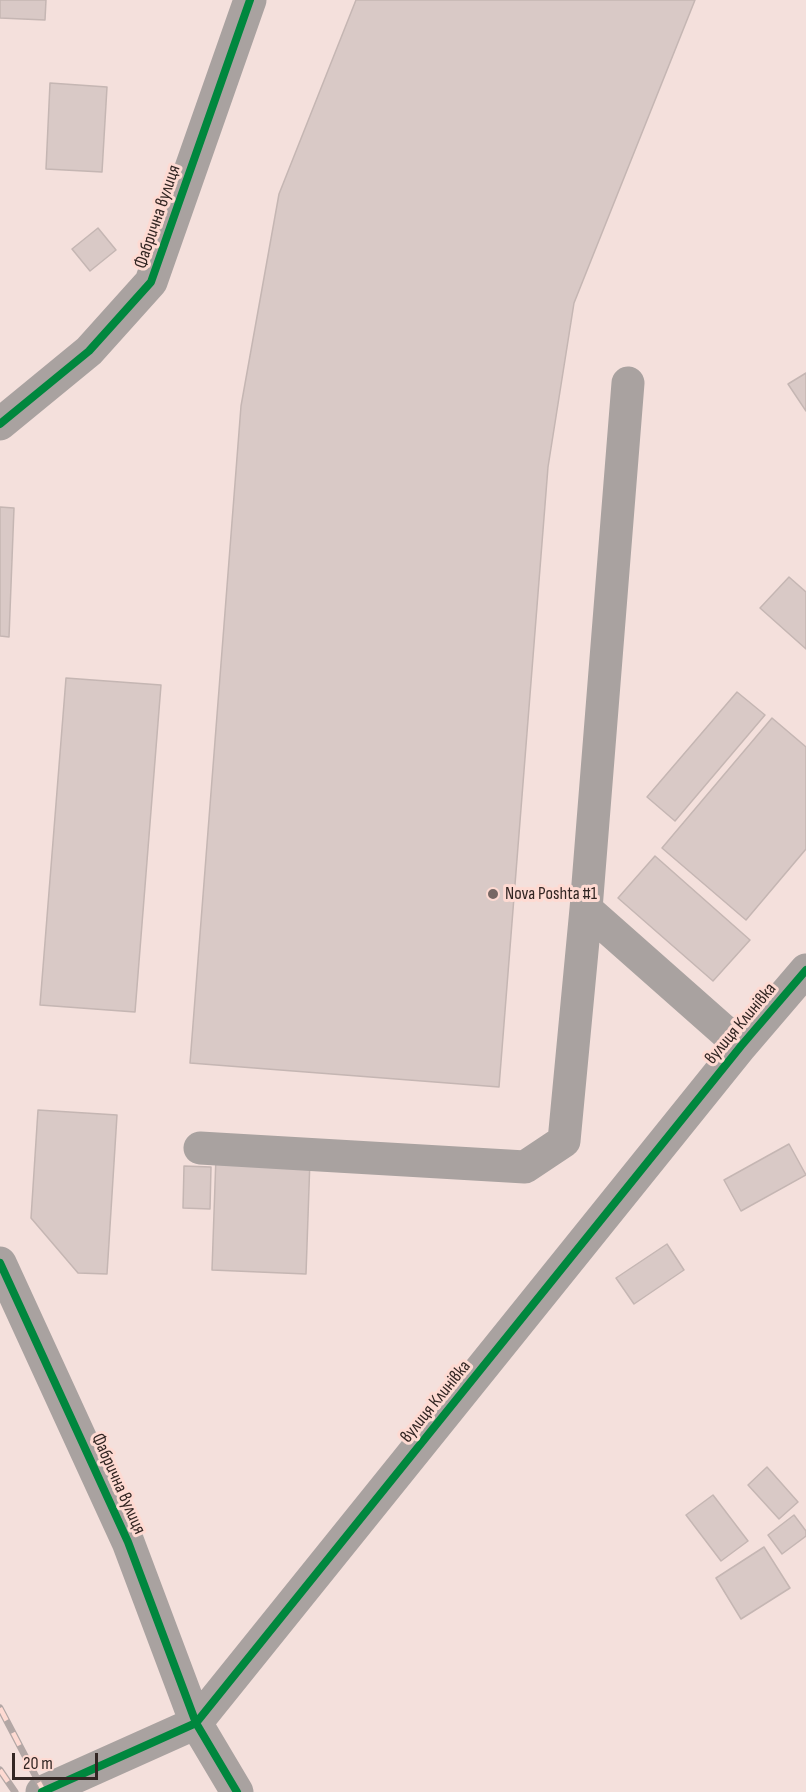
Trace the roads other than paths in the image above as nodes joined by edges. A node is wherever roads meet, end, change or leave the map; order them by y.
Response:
1 (250, 0) edge
2 (628, 383) dead end
3 (0, 424) edge
4 (586, 909) junction
5 (806, 970) edge
6 (741, 1046) junction
7 (200, 1148) dead end
8 (0, 1263) edge
9 (196, 1723) junction
10 (42, 1792) edge
11 (237, 1792) edge

1 - 3 street, Фабрична вулиця
2 - 4 street
4 - 6 street
4 - 7 street
5 - 6 street, вулиця Клинівка
6 - 9 street, вулиця Клинівка
8 - 9 street, Фабрична вулиця
9 - 10 street, вулиця Клинівка
9 - 11 street, Фабрична вулиця

